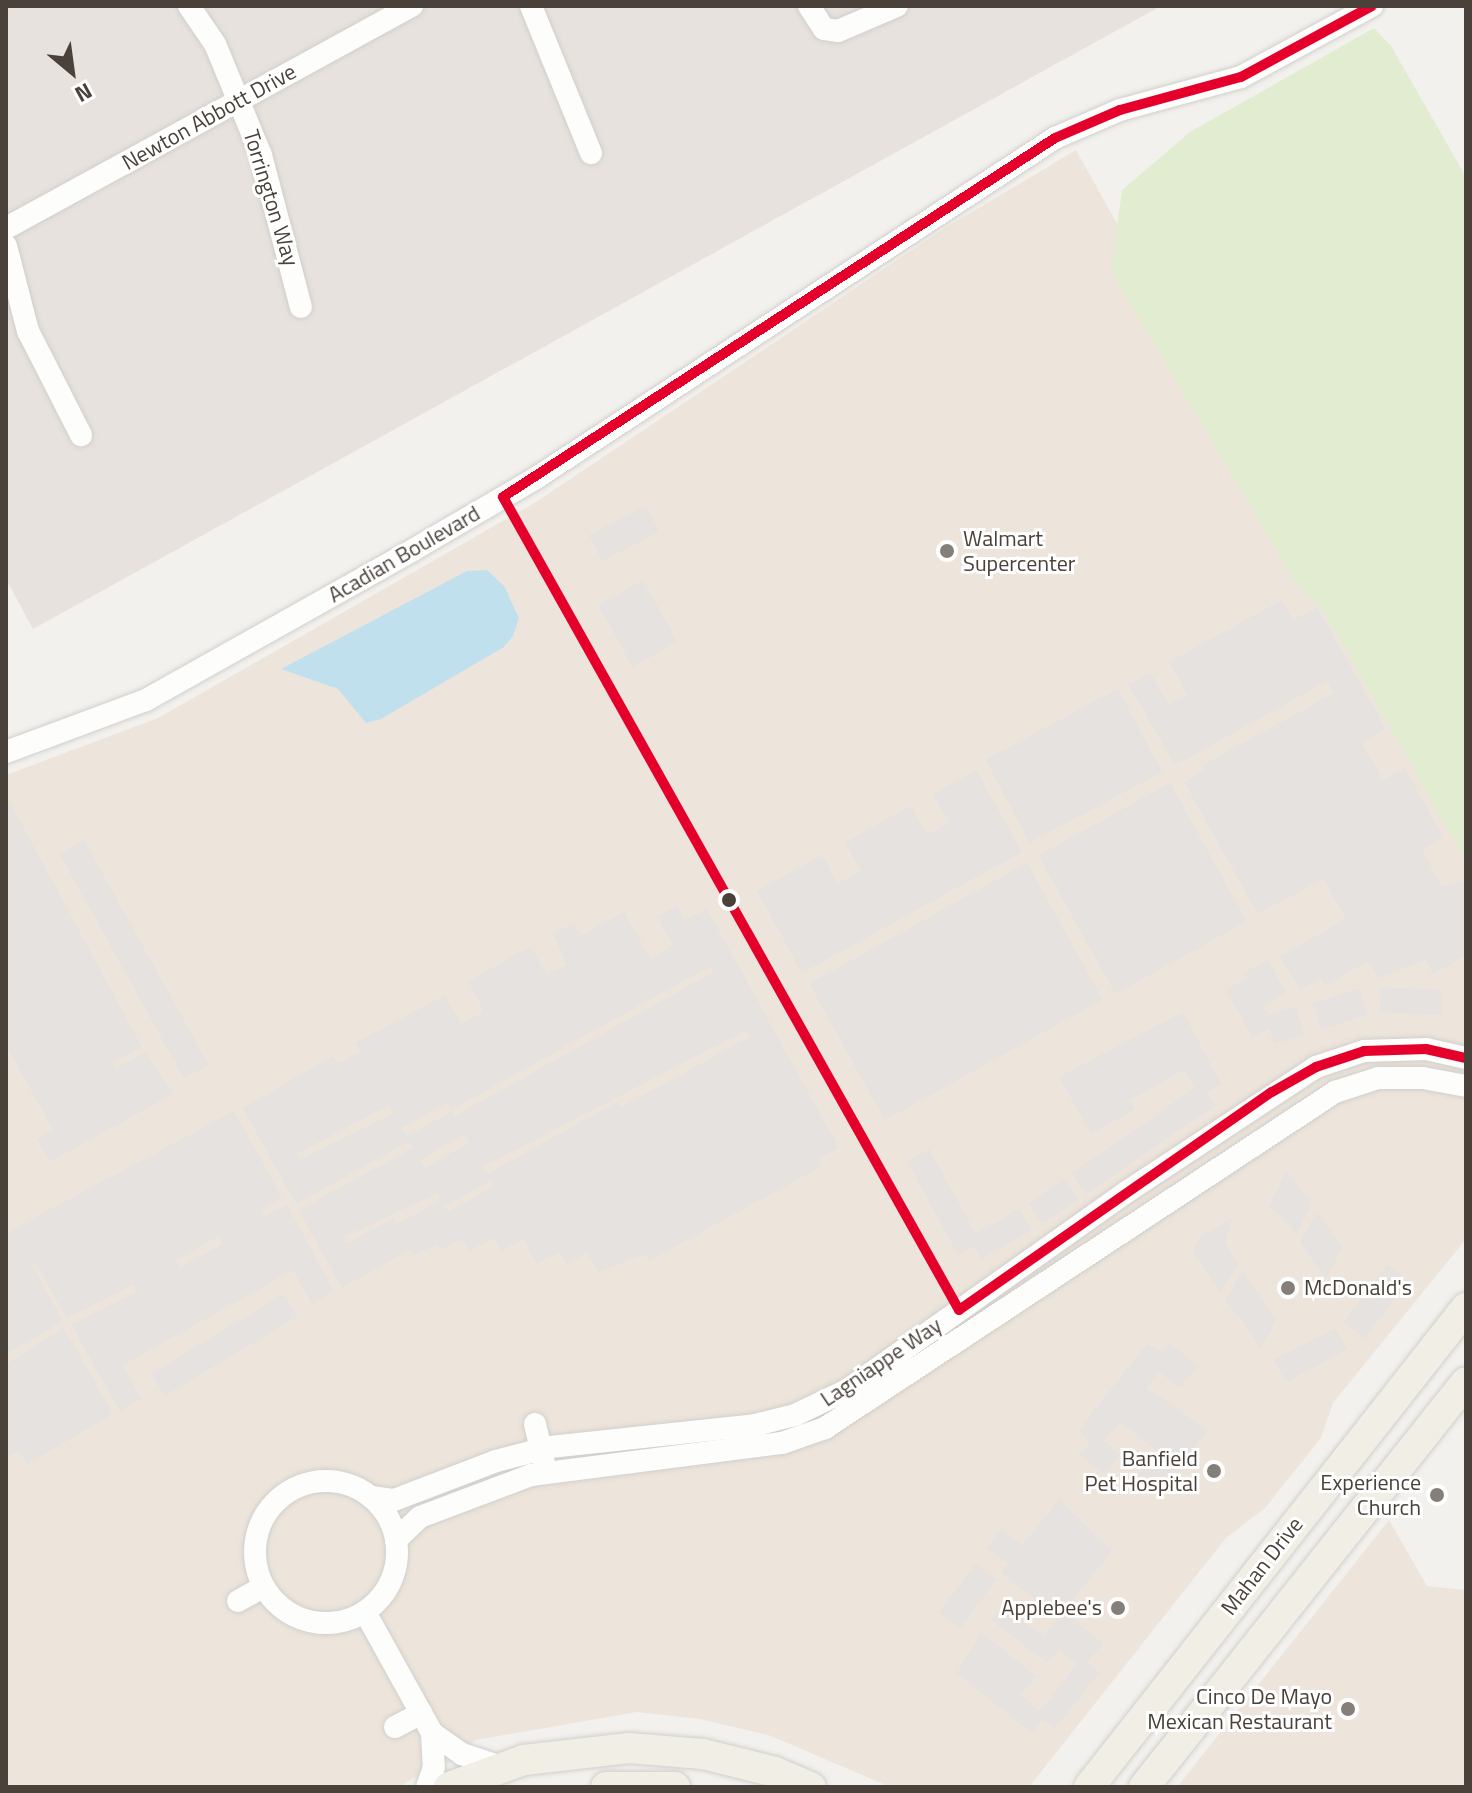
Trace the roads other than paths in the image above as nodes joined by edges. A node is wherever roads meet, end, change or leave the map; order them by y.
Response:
1 (189, 6) edge
2 (412, 6) edge
3 (531, 6) edge
4 (809, 6) edge
5 (897, 6) edge
6 (1372, 6) edge
7 (240, 100) junction
8 (591, 153) dead end
9 (6, 228) edge
10 (6, 246) edge
11 (301, 307) dead end
12 (81, 435) dead end
13 (6, 752) edge
14 (1466, 1058) edge
15 (1466, 1086) edge
16 (1125, 1193) junction
17 (1140, 1219) junction
18 (1466, 1308) edge
19 (959, 1310) junction
20 (975, 1329) junction
21 (1466, 1382) edge
22 (535, 1424) dead end
23 (799, 1426) junction
24 (541, 1449) junction
25 (1346, 1461) junction
26 (546, 1473) junction
27 (372, 1497) junction
28 (1359, 1517) junction
29 (396, 1540) junction
30 (263, 1587) junction
31 (238, 1601) dead end
32 (365, 1612) junction
33 (421, 1713) junction
34 (395, 1727) dead end
35 (432, 1733) junction
36 (501, 1767) junction
37 (427, 1787) edge
38 (449, 1787) edge
39 (606, 1787) edge
40 (675, 1787) edge
41 (811, 1787) edge
42 (1089, 1787) edge
43 (1144, 1787) edge

1 - 7 street, Torrington Way
2 - 7 street, Newton Abbott Drive
3 - 8 street
4 - 5 street
6 - 13 street, Acadian Boulevard
7 - 9 street, Newton Abbott Drive
7 - 11 street, Torrington Way
10 - 12 street
14 - 16 street, Lagniappe Way
15 - 17 street, Lagniappe Way
16 - 17 street
16 - 19 street, Lagniappe Way
17 - 20 street, Lagniappe Way
18 - 25 main road, Mahan Drive
19 - 20 street
19 - 23 street, Lagniappe Way
20 - 23 street, Lagniappe Way
21 - 28 main road, Mahan Drive
22 - 24 street
23 - 24 street, Lagniappe Way
23 - 26 street, Lagniappe Way
24 - 26 street
24 - 27 street, Lagniappe Way
25 - 28 main road
25 - 42 main road, Mahan Drive
26 - 29 street, Lagniappe Way
27 - 29 street
27 - 30 street
28 - 43 main road, Mahan Drive
29 - 32 street
30 - 31 street
30 - 32 street
32 - 33 street
33 - 34 street
33 - 35 street
35 - 36 street
35 - 37 street
36 - 38 main road
36 - 41 main road
39 - 40 main road

